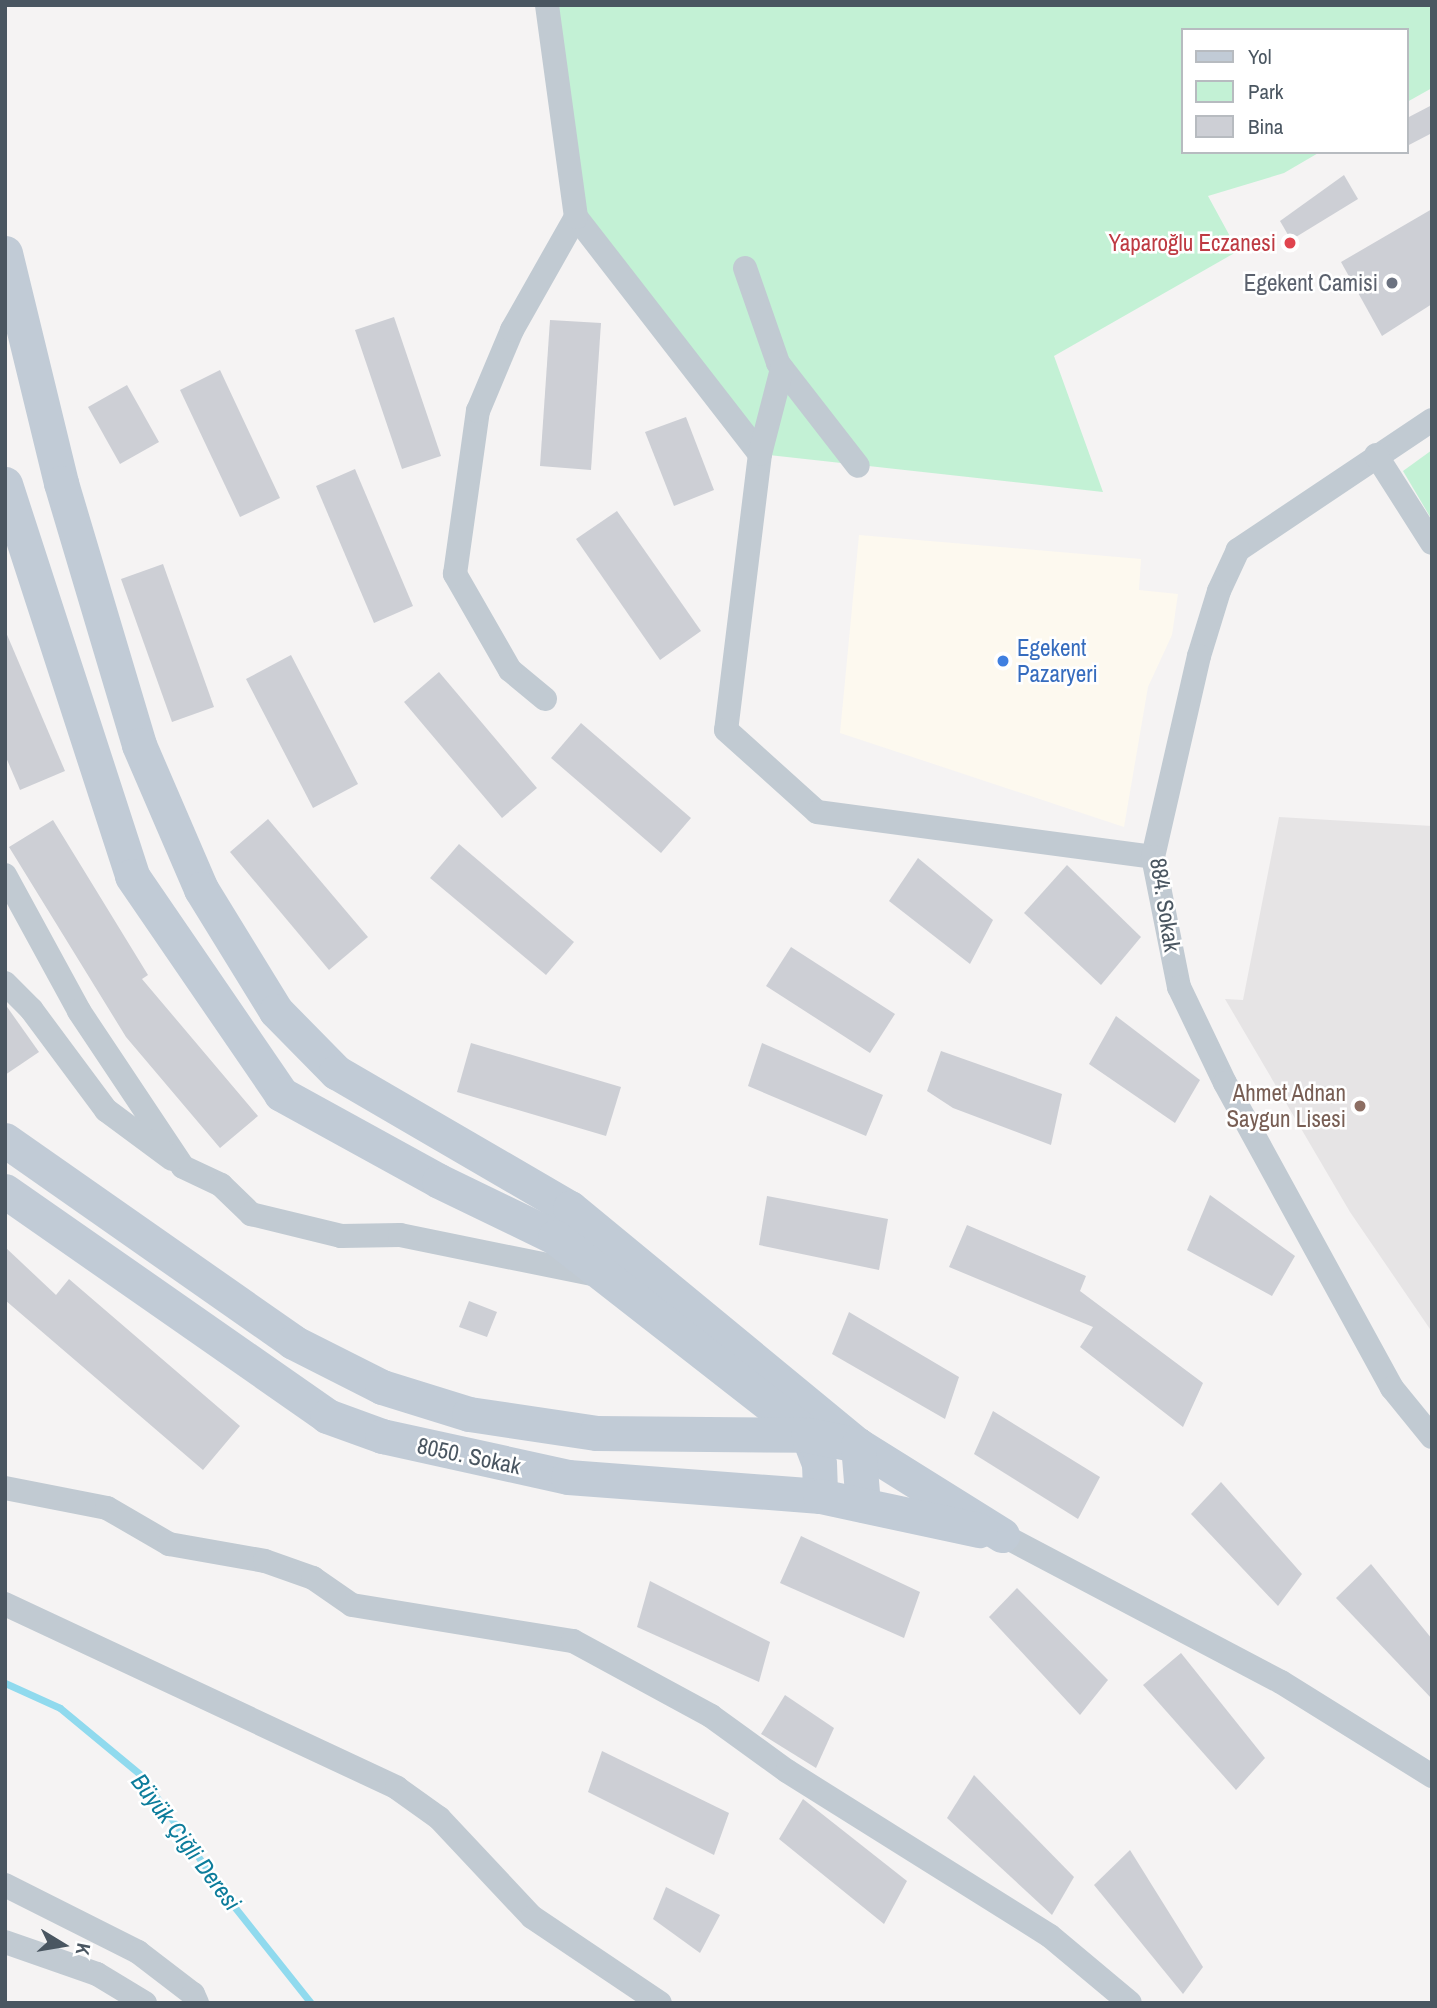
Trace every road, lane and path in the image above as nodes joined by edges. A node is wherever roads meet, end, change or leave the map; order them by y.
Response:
1 (547, 5) edge
2 (576, 217) junction
3 (5, 253) edge
4 (745, 268) dead end
5 (782, 369) junction
6 (1432, 420) edge
7 (760, 454) junction
8 (1376, 455) junction
9 (858, 466) dead end
10 (5, 484) edge
11 (1432, 543) edge
12 (545, 699) dead end
13 (1153, 857) junction
14 (5, 875) edge
15 (5, 983) edge
16 (5, 1140) edge
17 (183, 1167) junction
18 (5, 1191) edge
19 (603, 1276) junction
20 (808, 1435) junction
21 (1432, 1437) edge
22 (858, 1445) junction
23 (5, 1488) edge
24 (820, 1496) junction
25 (863, 1505) junction
26 (1002, 1535) junction
27 (5, 1604) edge
28 (1432, 1776) edge
29 (5, 1885) edge
30 (5, 1942) edge
31 (145, 2003) edge
32 (197, 2003) edge
33 (660, 2003) edge
34 (1130, 2003) edge

1 - 2 street
2 - 7 street
2 - 12 street
3 - 22 street
4 - 5 street
5 - 7 street
5 - 9 street
6 - 8 street, 884. Sokak
7 - 13 street
8 - 11 street
8 - 13 street, 884. Sokak
10 - 19 street
13 - 21 street, 884. Sokak
14 - 17 street
15 - 17 street
16 - 20 street, 8050. Sokak
17 - 19 street
18 - 24 street, 8050. Sokak
19 - 20 street
20 - 22 street, 8050. Sokak
20 - 24 street
22 - 25 street
22 - 26 street
23 - 34 street
24 - 25 street, 8050. Sokak
25 - 26 street, 8050. Sokak
26 - 28 street
27 - 33 street
29 - 32 street
30 - 31 street

